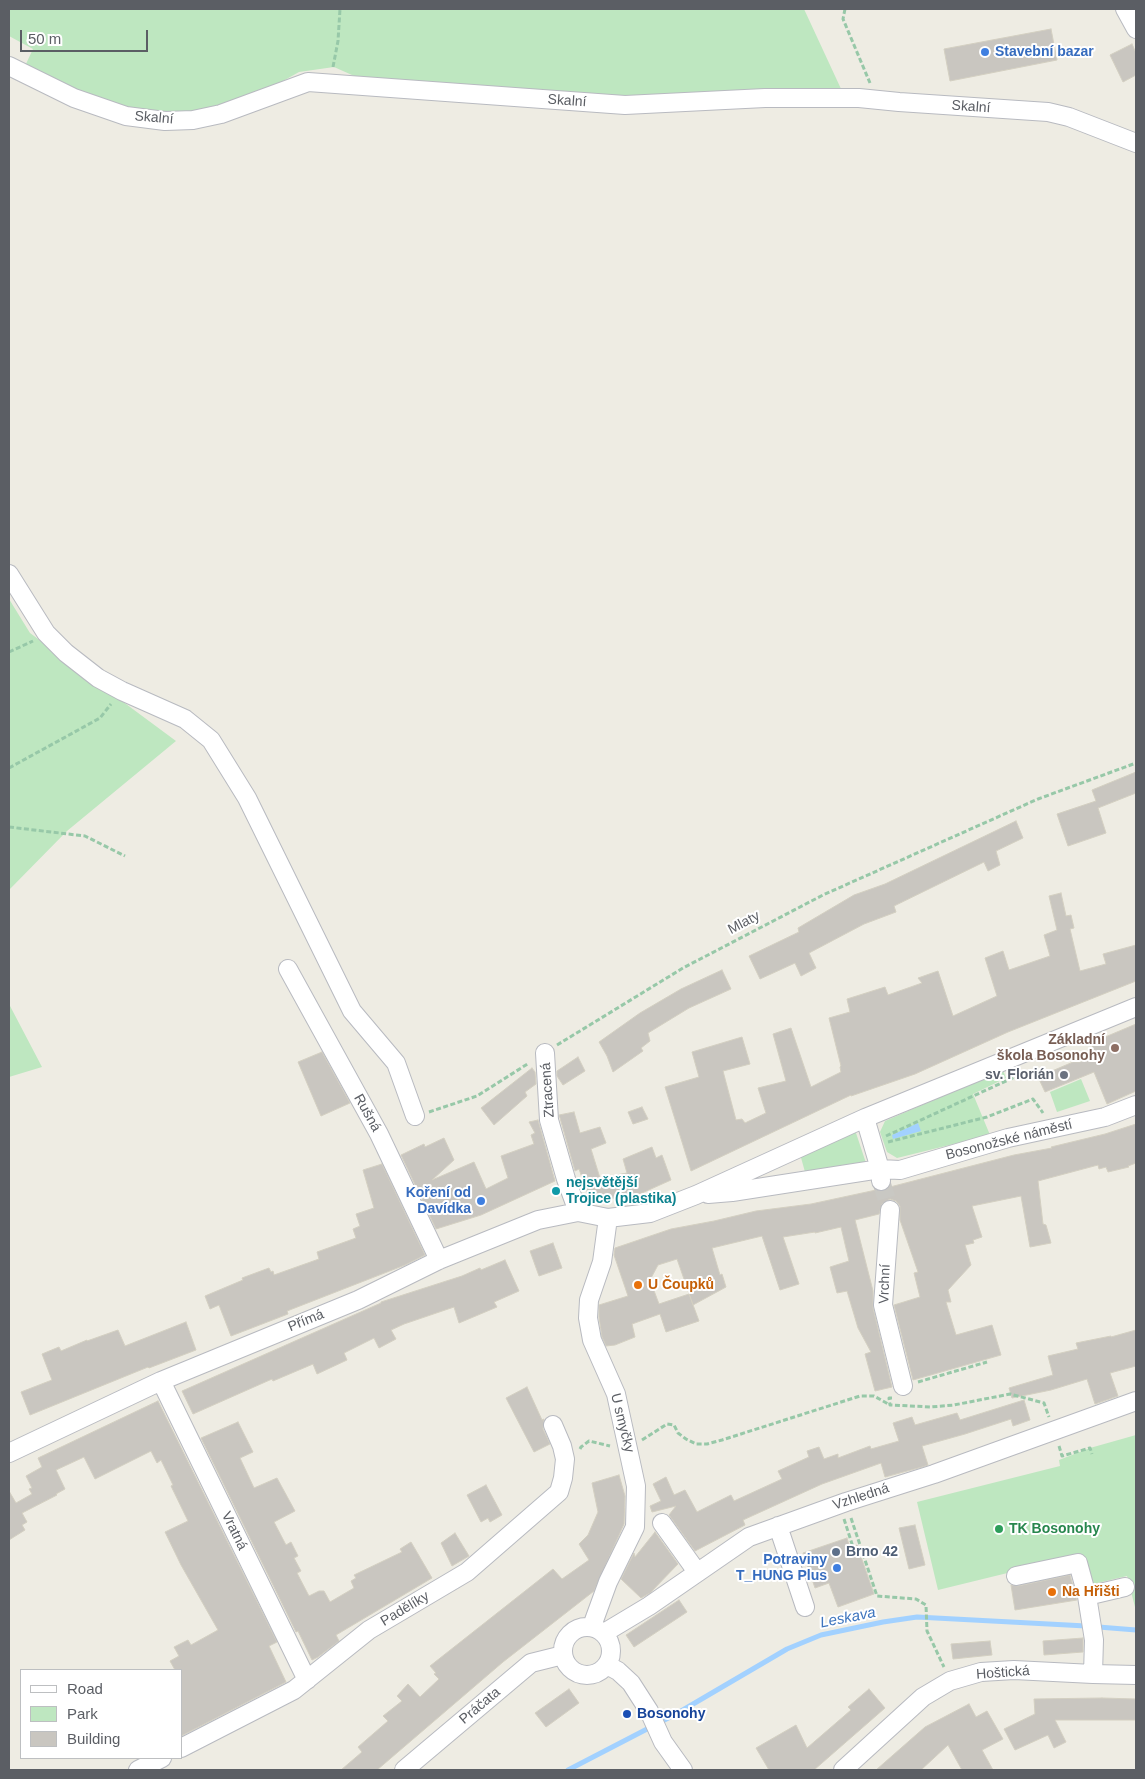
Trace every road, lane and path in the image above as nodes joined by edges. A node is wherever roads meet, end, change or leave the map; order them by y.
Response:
1 (340, 9) edge
2 (845, 9) edge
3 (9, 66) edge
4 (330, 82) junction
5 (877, 100) junction
6 (1136, 143) edge
7 (9, 574) edge
8 (46, 633) junction
9 (9, 652) edge
10 (122, 691) junction
11 (1136, 763) edge
12 (9, 768) edge
13 (9, 827) edge
14 (125, 856) dead end
15 (288, 969) dead end
16 (1136, 1007) edge
17 (546, 1053) junction
18 (1024, 1072) dead end
19 (1136, 1105) edge
20 (415, 1116) joint
21 (865, 1118) junction
22 (1047, 1118) dead end
23 (872, 1143) junction
24 (881, 1175) junction
25 (696, 1195) junction
26 (890, 1210) tunnel mouth
27 (578, 1212) junction
28 (608, 1218) junction
29 (439, 1260) junction
30 (987, 1362) dead end
31 (935, 1377) dead end
32 (161, 1381) junction
33 (903, 1386) joint
34 (1136, 1401) edge
35 (890, 1406) junction
36 (554, 1425) dead end
37 (660, 1427) dead end
38 (1053, 1430) junction
39 (628, 1450) junction
40 (9, 1453) edge
41 (579, 1454) dead end
42 (1092, 1454) dead end
43 (842, 1503) junction
44 (662, 1524) dead end
45 (778, 1526) junction
46 (853, 1546) dead end
47 (696, 1572) junction
48 (1016, 1576) dead end
49 (1125, 1587) dead end
50 (1087, 1596) junction
51 (805, 1607) dead end
52 (598, 1630) junction
53 (563, 1655) junction
54 (607, 1665) junction
55 (1093, 1674) junction
56 (1136, 1674) edge
57 (307, 1680) junction
58 (950, 1681) junction
59 (182, 1747) edge
60 (160, 1759) edge
61 (138, 1770) edge
62 (404, 1770) edge
63 (683, 1770) edge
64 (843, 1770) edge

1 - 4 path
2 - 5 path
3 - 4 street, Skalní
4 - 5 street, Skalní
5 - 6 street, Skalní
7 - 8 street
8 - 9 path
8 - 10 street
10 - 12 path
10 - 20 street
11 - 17 path, Mlaty
13 - 14 path
15 - 29 street, Rušná
16 - 21 street, Bosonožské náměstí
17 - 20 path, Mlaty
17 - 27 street, Ztracená
18 - 23 path
19 - 24 street, Bosonožské náměstí
21 - 23 street
21 - 25 street, Bosonožské náměstí
22 - 23 path
23 - 24 street
24 - 25 street, Bosonožské náměstí
25 - 28 street, Bosonožské náměstí
26 - 33 street, Vrchní
27 - 28 street, Přímá
27 - 29 street, Přímá
28 - 39 street, U smyčky
29 - 32 street, Přímá
30 - 31 path
32 - 40 street, Přímá
32 - 57 street, Vratná
33 - 35 path
34 - 38 street, Vzhledná
35 - 37 path
35 - 38 path
36 - 57 street, Padělíky
38 - 42 path
38 - 43 street, Vzhledná
39 - 41 path
39 - 52 street, U smyčky
43 - 45 street, Vzhledná
43 - 46 path
43 - 58 path
44 - 47 street
45 - 47 street, Vzhledná
45 - 51 street
47 - 52 street, Vzhledná
48 - 50 street
49 - 50 street
50 - 55 street
52 - 53 street
52 - 54 street
53 - 54 street
53 - 62 street, Práčata
54 - 63 street
55 - 56 street, Hoštická
55 - 58 street, Hoštická
57 - 59 street, Padělíky
58 - 64 street, Hoštická
60 - 61 street

